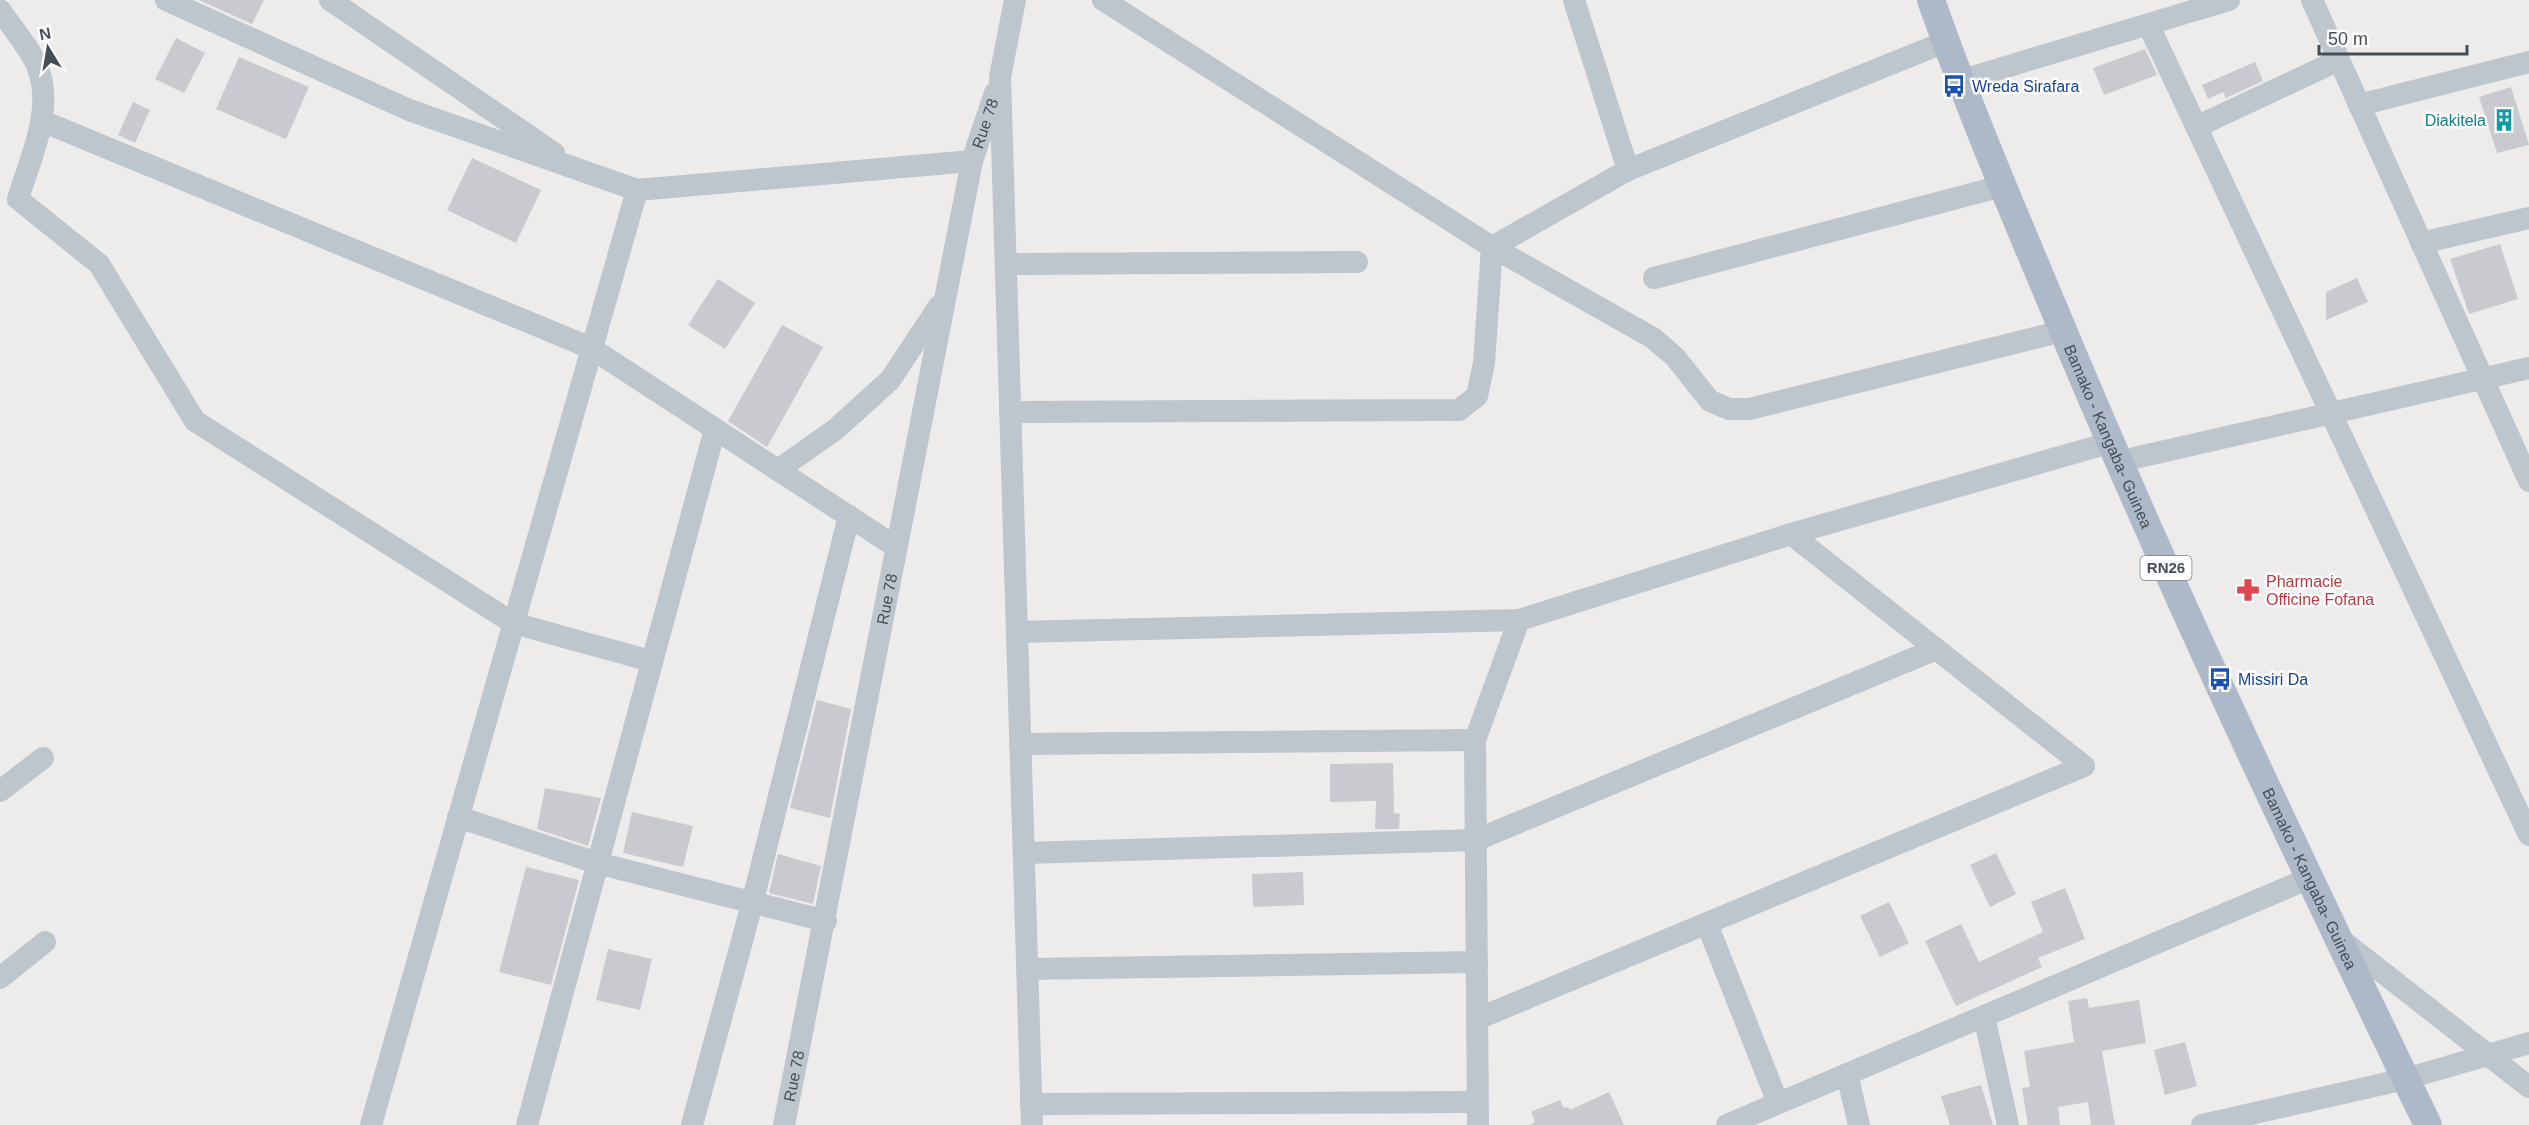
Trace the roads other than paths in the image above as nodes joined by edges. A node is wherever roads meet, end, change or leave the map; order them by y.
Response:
1 (166, 0) edge
2 (330, 0) edge
3 (1016, 0) edge
4 (1103, 0) edge
5 (1574, 0) edge
6 (1931, 0) edge
7 (2229, 0) edge
8 (2312, 0) edge
9 (0, 10) edge
10 (2149, 26) junction
11 (1945, 42) junction
12 (2339, 60) junction
13 (2529, 62) edge
14 (1000, 77) junction
15 (1959, 81) junction
16 (2359, 105) junction
17 (42, 122) junction
18 (2196, 127) junction
19 (972, 161) junction
20 (1628, 170) junction
21 (580, 171) junction
22 (2002, 186) junction
23 (637, 190) junction
24 (2529, 218) edge
25 (2421, 243) junction
26 (1492, 247) junction
27 (1357, 262) dead end
28 (1005, 264) junction
29 (1654, 278) dead end
30 (945, 298) junction
31 (2062, 331) junction
32 (591, 348) junction
33 (2529, 368) edge
34 (2482, 378) junction
35 (1010, 412) junction
36 (2330, 412) junction
37 (715, 429) junction
38 (2113, 453) junction
39 (778, 470) junction
40 (2529, 481) edge
41 (849, 516) junction
42 (1791, 534) junction
43 (896, 547) junction
44 (1520, 620) junction
45 (513, 624) junction
46 (1017, 632) junction
47 (1934, 650) junction
48 (651, 661) junction
49 (1475, 740) junction
50 (1020, 744) junction
51 (43, 758) dead end
52 (0, 791) edge
53 (458, 817) junction
54 (2529, 835) edge
55 (1476, 840) junction
56 (1024, 853) junction
57 (597, 863) junction
58 (2310, 878) junction
59 (752, 904) junction
60 (825, 921) junction
61 (1707, 924) junction
62 (2337, 936) junction
63 (45, 942) dead end
64 (1477, 962) junction
65 (1027, 969) junction
66 (0, 978) edge
67 (1984, 1016) junction
68 (1477, 1019) junction
69 (2529, 1043) edge
70 (2488, 1054) junction
71 (1847, 1074) junction
72 (2405, 1079) junction
73 (2529, 1087) edge
74 (1478, 1102) junction
75 (1778, 1103) junction
76 (1032, 1115) edge
77 (371, 1125) edge
78 (527, 1125) edge
79 (692, 1125) edge
80 (784, 1125) edge
81 (1478, 1125) edge
82 (1727, 1125) edge
83 (1859, 1125) edge
84 (2008, 1125) edge
85 (2202, 1125) edge
86 (2428, 1125) edge

1 - 21 street
2 - 21 street
3 - 14 street
4 - 26 street
5 - 20 street
6 - 11 main road, Bamako - Kangaba- Guinea / RN26
7 - 10 street
8 - 12 street
9 - 17 street
10 - 15 street
10 - 18 street
11 - 15 main road, Bamako - Kangaba- Guinea / RN26
11 - 20 street
12 - 16 street
12 - 18 street
13 - 16 street
14 - 19 street, Rue 78
14 - 28 street
15 - 22 main road, Bamako - Kangaba- Guinea / RN26
16 - 25 street
17 - 32 street
17 - 45 street
18 - 36 street
19 - 23 street
19 - 30 street, Rue 78
20 - 26 street
21 - 23 street
22 - 29 street
22 - 31 main road, Bamako - Kangaba- Guinea / RN26
23 - 32 street
24 - 25 street
25 - 34 street
26 - 31 street
26 - 35 street
27 - 28 street
28 - 35 street
30 - 39 street
30 - 43 street, Rue 78
31 - 38 main road, Bamako - Kangaba- Guinea / RN26
32 - 37 street
32 - 45 street
33 - 34 street
34 - 36 street
34 - 40 street
35 - 46 street
36 - 38 street
36 - 54 street
37 - 39 street
37 - 48 street
38 - 42 street
38 - 58 main road, Bamako - Kangaba- Guinea / RN26
39 - 41 street
41 - 43 street
41 - 59 street
42 - 44 street
42 - 47 street
43 - 60 street, Rue 78
44 - 46 street
44 - 49 street
45 - 48 street
45 - 53 street
46 - 50 street
47 - 55 street
47 - 61 street
48 - 57 street
49 - 50 street
49 - 55 street
50 - 56 street
51 - 52 street
53 - 57 street
53 - 77 street
55 - 56 street
55 - 64 street
56 - 65 street
57 - 59 street
57 - 78 street
58 - 62 main road, Bamako - Kangaba- Guinea / RN26
58 - 67 street
59 - 60 street
59 - 79 street
60 - 80 street, Rue 78
61 - 68 street
61 - 75 street
62 - 70 street
62 - 72 main road, Bamako - Kangaba- Guinea / RN26
63 - 66 street
64 - 65 street
64 - 68 street
65 - 76 street
67 - 71 street
67 - 84 street
68 - 74 street
69 - 70 street
70 - 72 street
70 - 73 street
71 - 75 street
71 - 83 street
72 - 85 street
72 - 86 main road, Bamako - Kangaba- Guinea / RN26
74 - 76 street
74 - 81 street
75 - 82 street

